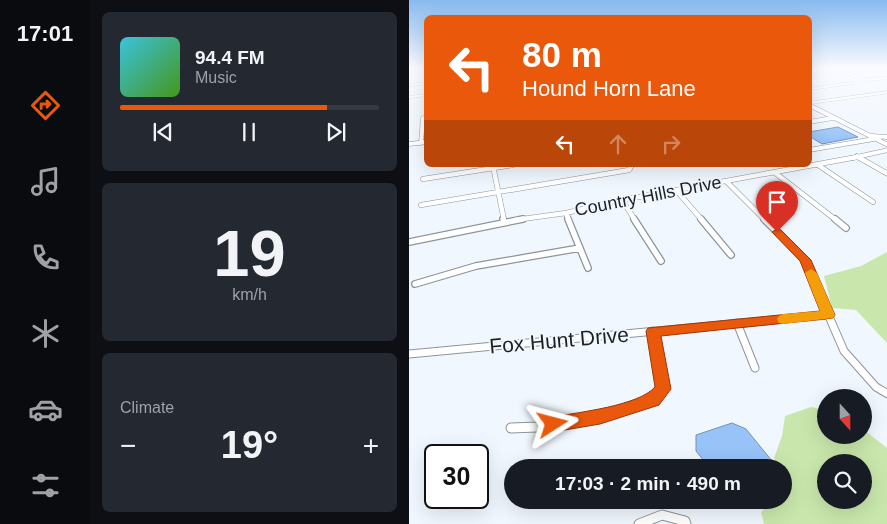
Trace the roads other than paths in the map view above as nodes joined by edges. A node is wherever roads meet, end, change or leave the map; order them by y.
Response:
1 (884, 92) edge
2 (424, 95) edge
3 (409, 97) edge
4 (812, 104) edge
5 (812, 106) edge
6 (423, 118) dead end
7 (833, 118) junction
8 (812, 121) edge
9 (887, 136) edge
10 (872, 138) junction
11 (424, 142) edge
12 (421, 143) junction
13 (409, 144) edge
14 (887, 145) edge
15 (812, 149) edge
16 (887, 150) edge
17 (856, 156) junction
18 (818, 165) junction
19 (812, 166) edge
20 (488, 167) edge
21 (493, 167) edge
22 (632, 167) edge
23 (805, 167) edge
24 (773, 172) junction
25 (887, 174) edge
26 (423, 179) dead end
27 (726, 180) junction
28 (676, 190) junction
29 (499, 192) junction
30 (622, 200) junction
31 (873, 202) dead end
32 (421, 205) dead end
33 (566, 213) junction
34 (504, 222) junction
35 (846, 228) dead end
36 (409, 242) edge
37 (580, 248) junction
38 (731, 255) dead end
39 (661, 261) dead end
40 (588, 268) dead end
41 (415, 284) dead end
42 (828, 315) junction
43 (737, 324) junction
44 (653, 331) junction
45 (409, 354) edge
46 (755, 368) dead end
47 (887, 394) edge
48 (511, 428) dead end
49 (639, 524) edge
50 (686, 524) edge

1 - 4 street
2 - 3 street
5 - 7 street
6 - 12 street
7 - 8 street
7 - 10 street
9 - 10 street
10 - 14 street
10 - 15 street
11 - 12 street
12 - 13 street
16 - 17 street, Country Hills Drive
17 - 18 street, Country Hills Drive
17 - 25 street
18 - 19 street, Country Hills Drive
18 - 31 street
20 - 26 street
21 - 29 street
22 - 29 street
23 - 24 street, Country Hills Drive
24 - 27 street, Country Hills Drive
24 - 35 street
27 - 28 street, Country Hills Drive
27 - 42 street
28 - 30 street, Country Hills Drive
28 - 38 street
29 - 32 street
29 - 34 street
30 - 33 street, Country Hills Drive
30 - 39 street
33 - 34 street, Country Hills Drive
33 - 37 street
34 - 36 street, Country Hills Drive
37 - 40 street
37 - 41 street
42 - 43 street, Fox Hunt Drive
42 - 47 street
43 - 44 street, Fox Hunt Drive
43 - 46 street
44 - 45 street, Fox Hunt Drive
44 - 48 street
49 - 50 street

